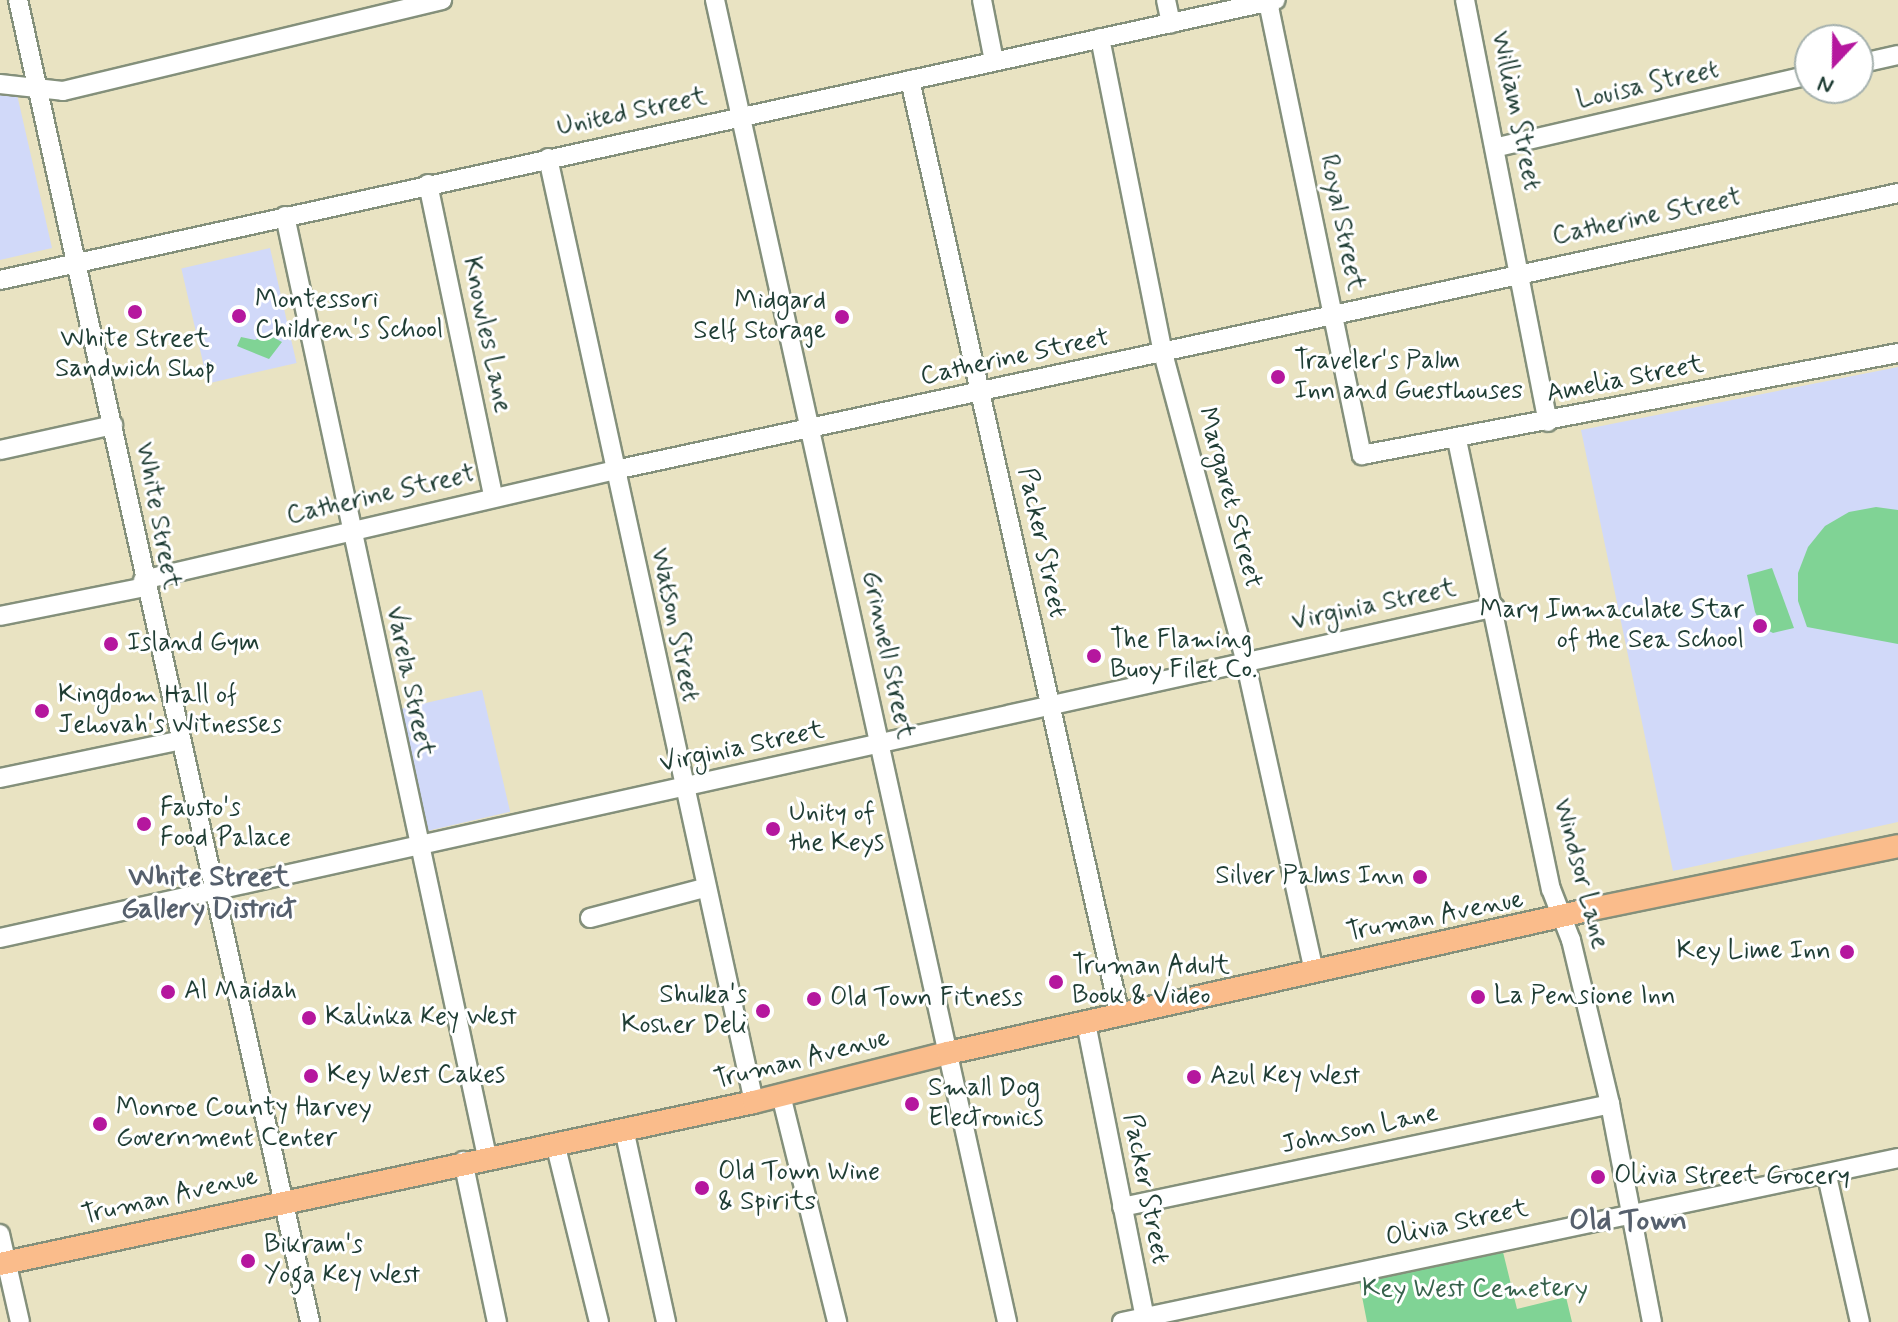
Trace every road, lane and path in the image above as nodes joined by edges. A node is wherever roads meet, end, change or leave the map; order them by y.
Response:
1 (18, 0) edge
2 (442, 0) edge
3 (715, 0) edge
4 (982, 0) edge
5 (1166, 0) edge
6 (1465, 0) edge
7 (1272, 1) edge
8 (368, 7) edge
9 (1171, 23) junction
10 (1100, 38) junction
11 (1898, 55) edge
12 (1874, 60) edge
13 (994, 61) junction
14 (1794, 79) edge
15 (910, 80) junction
16 (0, 84) edge
17 (36, 88) junction
18 (740, 116) junction
19 (1498, 147) junction
20 (548, 158) junction
21 (428, 184) junction
22 (1898, 193) edge
23 (285, 216) junction
24 (77, 263) junction
25 (1522, 271) junction
26 (0, 280) edge
27 (1335, 316) junction
28 (1163, 353) junction
29 (1898, 353) edge
30 (983, 392) junction
31 (1548, 422) junction
32 (113, 425) junction
33 (810, 426) junction
34 (1457, 440) junction
35 (0, 450) edge
36 (1362, 455) joint
37 (615, 470) junction
38 (493, 496) junction
39 (351, 530) junction
40 (144, 583) junction
41 (1495, 607) junction
42 (0, 616) edge
43 (1245, 660) junction
44 (1048, 707) junction
45 (177, 741) junction
46 (880, 745) junction
47 (0, 778) edge
48 (681, 788) junction
49 (417, 846) junction
50 (1898, 846) edge
51 (704, 888) junction
52 (211, 892) junction
53 (1560, 916) junction
54 (590, 918) dead end
55 (0, 938) edge
56 (1314, 971) junction
57 (1120, 1016) junction
58 (1086, 1023) junction
59 (948, 1053) junction
60 (781, 1095) junction
61 (754, 1102) junction
62 (1610, 1104) junction
63 (624, 1129) junction
64 (555, 1143) junction
65 (487, 1157) junction
66 (1898, 1158) edge
67 (463, 1161) junction
68 (1827, 1176) junction
69 (279, 1202) junction
70 (1122, 1207) junction
71 (1632, 1213) junction
72 (0, 1234) edge
73 (3, 1263) edge
74 (1145, 1317) junction
75 (20, 1322) edge
76 (310, 1322) edge
77 (497, 1322) edge
78 (599, 1322) edge
79 (666, 1322) edge
80 (837, 1322) edge
81 (1007, 1322) edge
82 (1122, 1322) edge
83 (1652, 1322) edge
84 (1860, 1322) edge

1 - 17 street, White Street
2 - 8 street
3 - 18 street, Grinnell Street
4 - 13 street
5 - 9 street
6 - 19 street, William Street
7 - 9 street, United Street
7 - 27 street, Royal Street
8 - 17 street
9 - 10 street, United Street
10 - 13 street, United Street
10 - 28 street, Margaret Street
11 - 12 street
13 - 15 street, United Street
14 - 19 street, Louisa Street
15 - 18 street, United Street
15 - 30 street, Packer Street
16 - 17 street
17 - 24 street, White Street
18 - 20 street, United Street
18 - 33 street, Grinnell Street
19 - 25 street, William Street
20 - 21 street, United Street
20 - 37 street, Watson Street
21 - 23 street, United Street
21 - 38 street, Knowles Lane
22 - 25 street, Catherine Street
23 - 24 street, United Street
23 - 39 street, Varela Street
24 - 26 street, United Street
24 - 32 street, White Street
25 - 27 street, Catherine Street
25 - 31 street, William Street
27 - 28 street, Catherine Street
27 - 36 street, Royal Street
28 - 30 street, Catherine Street
28 - 43 street, Margaret Street
29 - 31 street, Amelia Street
30 - 33 street, Catherine Street
30 - 44 street, Packer Street
31 - 34 street, Amelia Street
32 - 35 street
32 - 40 street, White Street
33 - 37 street, Catherine Street
33 - 46 street, Grinnell Street
34 - 36 street, Amelia Street
34 - 41 street, Windsor Lane
37 - 38 street, Catherine Street
37 - 48 street, Watson Street
38 - 39 street, Catherine Street
39 - 40 street, Catherine Street
39 - 49 street, Varela Street
40 - 42 street, Catherine Street
40 - 45 street, White Street
41 - 43 street, Virginia Street
41 - 53 street, Windsor Lane
43 - 44 street, Virginia Street
43 - 56 street, Margaret Street
44 - 46 street, Virginia Street
44 - 57 street, Packer Street
45 - 47 street
45 - 52 street, White Street
46 - 48 street, Virginia Street
46 - 59 street, Grinnell Street
48 - 49 street, Virginia Street
48 - 51 street, Watson Street
49 - 52 street, Virginia Street
49 - 65 street, Varela Street
50 - 53 main road, Truman Avenue
51 - 54 street
51 - 61 street, Watson Street
52 - 55 street, Virginia Street
52 - 69 street, White Street
53 - 56 main road, Truman Avenue
53 - 62 street, Windsor Lane
56 - 57 main road, Truman Avenue
57 - 58 main road, Truman Avenue
58 - 59 main road, Truman Avenue
58 - 70 street, Packer Street
59 - 60 main road, Truman Avenue
59 - 81 street, Grinnell Street
60 - 61 main road, Truman Avenue
60 - 80 street
61 - 63 main road, Truman Avenue
62 - 70 street, Johnson Lane
62 - 71 street, Windsor Lane
63 - 64 main road, Truman Avenue
63 - 79 street
64 - 65 main road, Truman Avenue
64 - 78 street
65 - 67 main road, Truman Avenue
66 - 68 street, Olivia Street
67 - 69 main road, Truman Avenue
67 - 77 street
68 - 71 street, Olivia Street
68 - 84 street
69 - 73 main road, Truman Avenue
69 - 76 street, White Street
70 - 74 street, Packer Street
71 - 74 street, Olivia Street
71 - 83 street, Windsor Lane
72 - 73 street
73 - 75 street
74 - 82 street, Olivia Street

